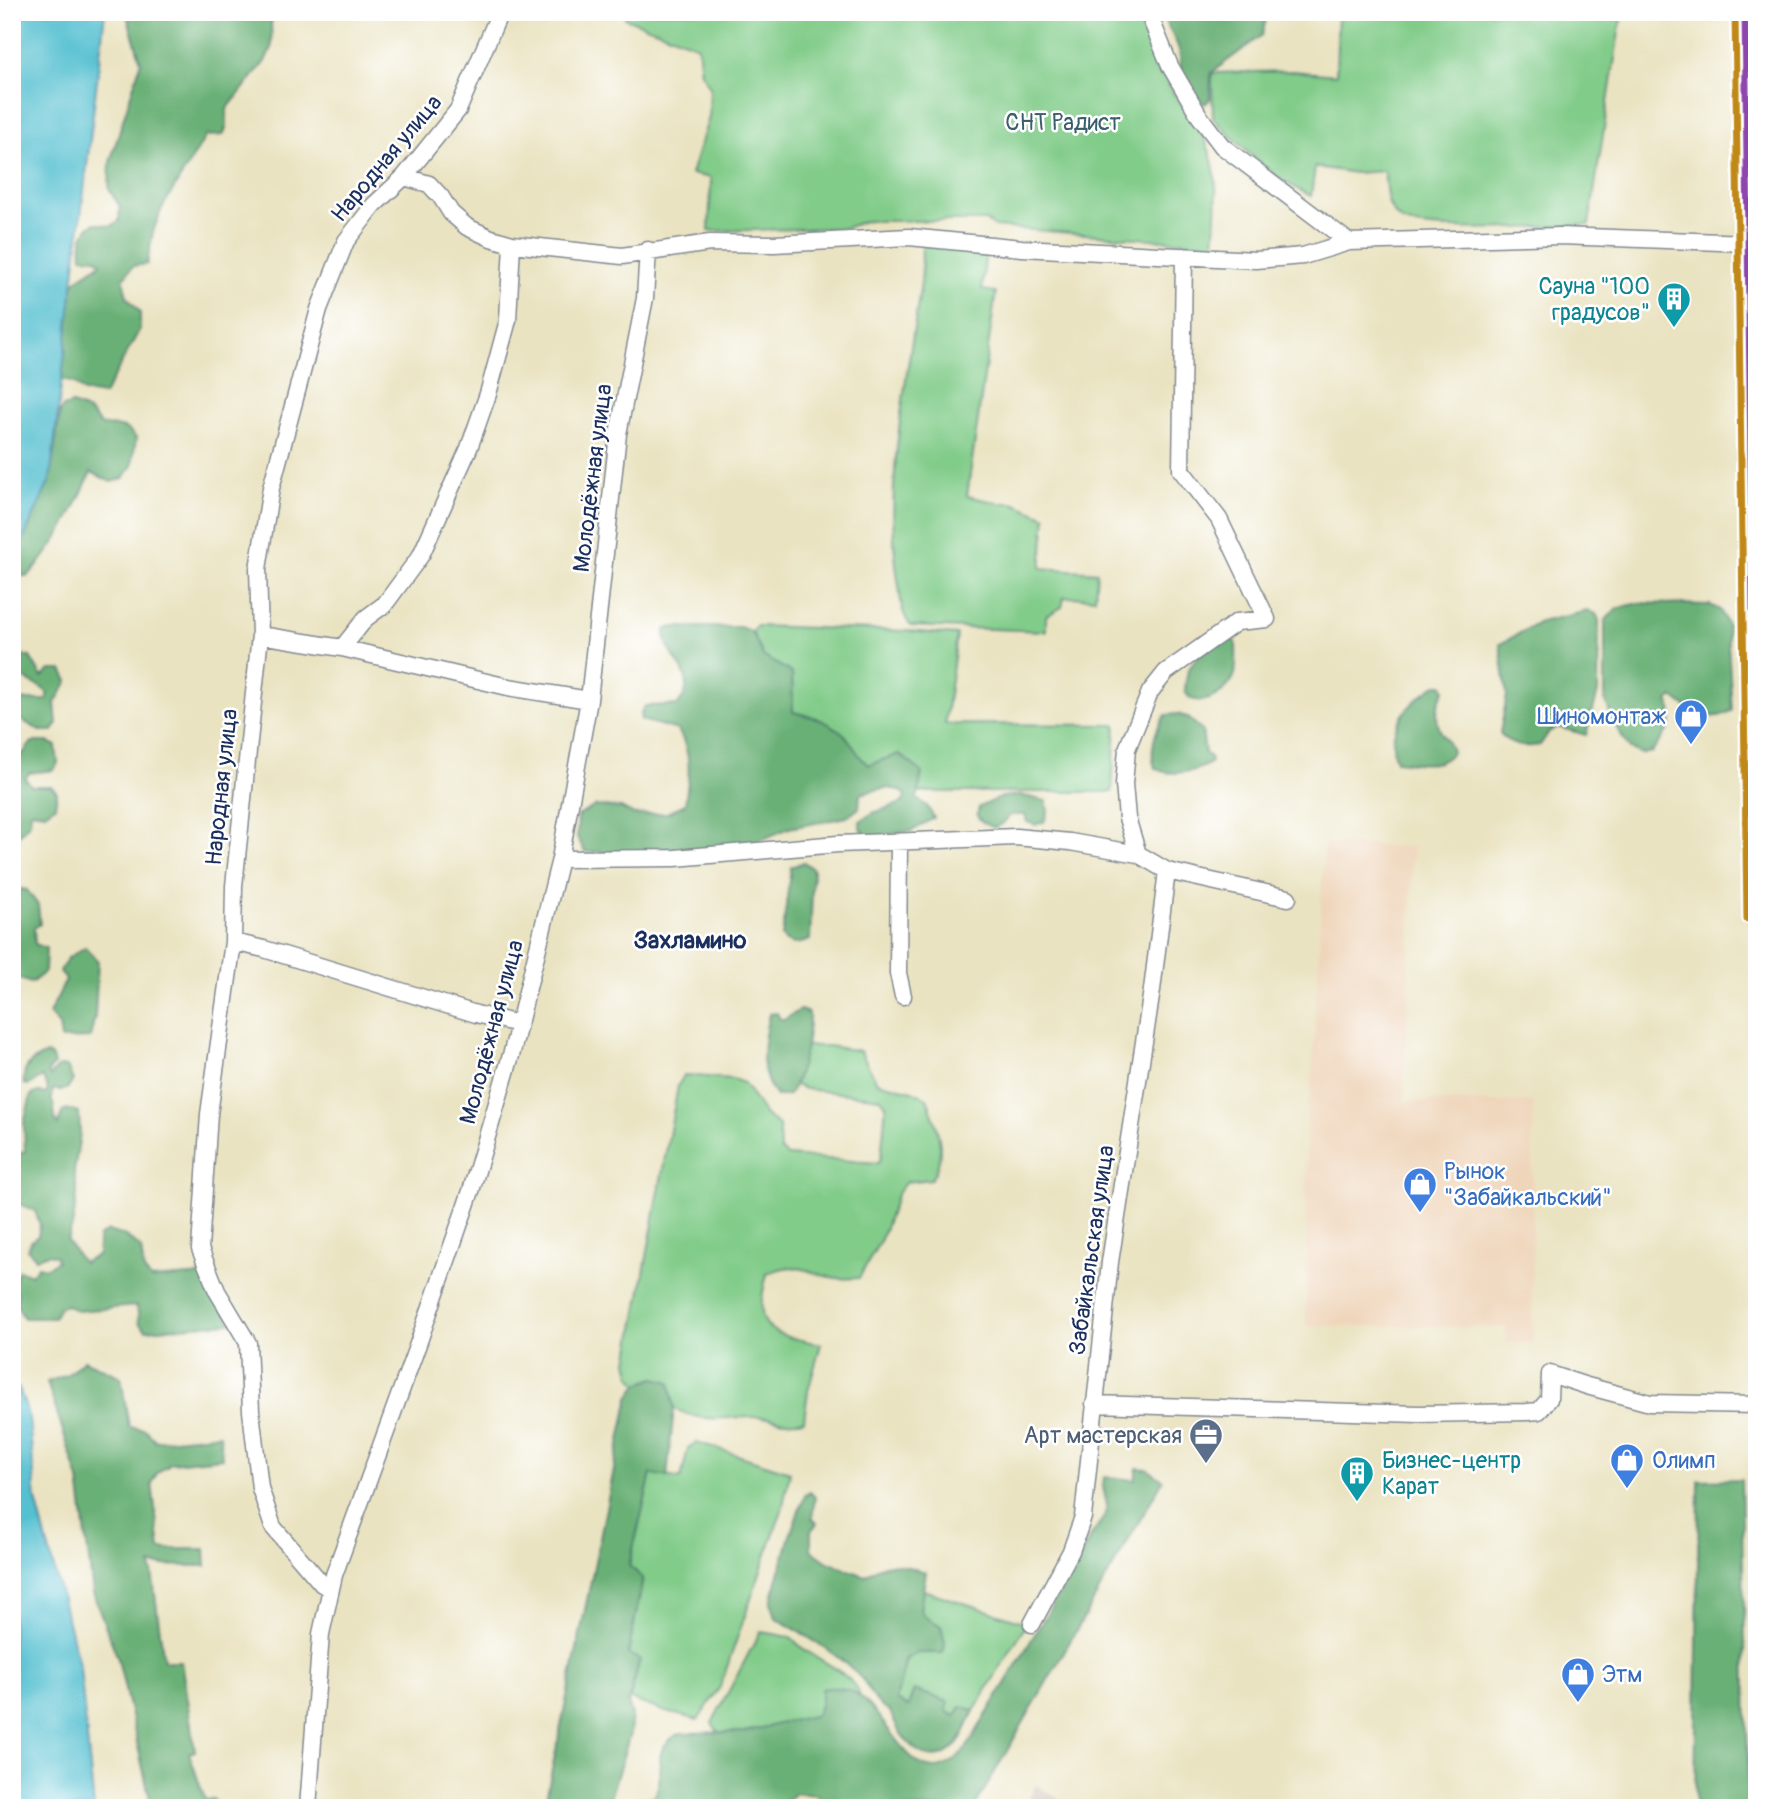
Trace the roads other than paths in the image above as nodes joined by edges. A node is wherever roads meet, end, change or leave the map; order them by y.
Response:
1 (500, 12) edge
2 (1148, 12) edge
3 (1745, 12) edge
4 (404, 177) junction
5 (1349, 242) junction
6 (1748, 243) junction
7 (512, 244) junction
8 (648, 250) junction
9 (1184, 256) junction
10 (1755, 586) edge
11 (260, 635) junction
12 (342, 648) junction
13 (589, 700) junction
14 (899, 842) junction
15 (1138, 854) junction
16 (560, 859) junction
17 (1167, 871) junction
18 (1288, 898) dead end
19 (1757, 919) edge
20 (233, 943) junction
21 (903, 996) dead end
22 (519, 1024) junction
23 (1094, 1404) junction
24 (1757, 1405) edge
25 (331, 1589) junction
26 (1032, 1625) dead end
27 (308, 1808) edge

1 - 4 street, Народная улица
2 - 5 street
3 - 6 street
4 - 7 street
4 - 11 street, Народная улица
5 - 6 street
5 - 9 street
6 - 10 street
7 - 8 street
7 - 12 street
8 - 9 street
8 - 13 street, Молодёжная улица
9 - 15 street
10 - 19 street
11 - 12 street
11 - 20 street, Народная улица
12 - 13 street
13 - 16 street, Молодёжная улица
14 - 15 street
14 - 16 street
14 - 21 street
15 - 17 street
16 - 22 street, Молодёжная улица
17 - 18 street
17 - 23 street, Забайкальская улица
20 - 22 street
20 - 25 street, Народная улица
22 - 25 street, Молодёжная улица
23 - 24 street
23 - 26 street, Забайкальская улица
25 - 27 street, Молодёжная улица

